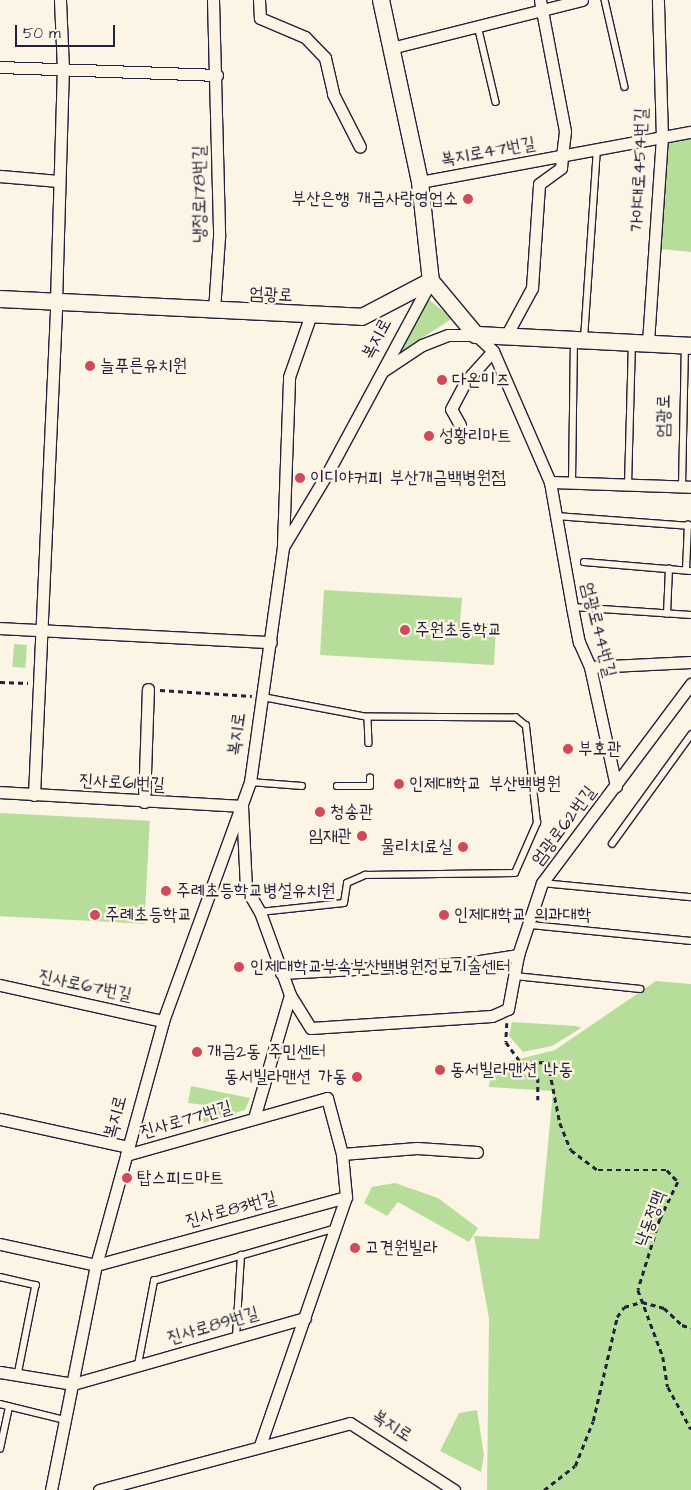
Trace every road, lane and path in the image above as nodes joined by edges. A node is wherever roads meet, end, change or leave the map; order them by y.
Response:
1 (60, 0) edge
2 (213, 0) edge
3 (259, 0) edge
4 (381, 0) edge
5 (582, 0) edge
6 (605, 0) edge
7 (658, 0) edge
8 (541, 5) edge
9 (478, 26) junction
10 (391, 48) junction
11 (0, 67) edge
12 (63, 69) junction
13 (217, 76) junction
14 (625, 87) dead end
15 (496, 102) dead end
16 (691, 132) edge
17 (662, 138) junction
18 (360, 147) dead end
19 (597, 150) junction
20 (562, 156) junction
21 (0, 176) edge
22 (59, 181) junction
23 (420, 182) junction
24 (431, 281) junction
25 (0, 299) edge
26 (56, 302) junction
27 (214, 311) junction
28 (310, 317) junction
29 (476, 335) junction
30 (506, 336) junction
31 (579, 339) junction
32 (640, 341) junction
33 (688, 346) edge
34 (493, 351) junction
35 (382, 372) junction
36 (460, 425) dead end
37 (550, 482) junction
38 (572, 482) junction
39 (628, 485) junction
40 (686, 487) edge
41 (556, 516) junction
42 (689, 525) edge
43 (283, 547) junction
44 (584, 562) dead end
45 (669, 569) junction
46 (688, 570) edge
47 (572, 607) junction
48 (667, 614) junction
49 (691, 615) edge
50 (0, 628) edge
51 (39, 630) junction
52 (271, 642) junction
53 (691, 662) edge
54 (590, 667) junction
55 (0, 682) edge
56 (37, 683) junction
57 (691, 684) edge
58 (148, 689) joint
59 (263, 697) junction
60 (368, 717) junction
61 (691, 735) edge
62 (369, 743) dead end
63 (370, 778) dead end
64 (250, 782) junction
65 (302, 786) dead end
66 (337, 786) dead end
67 (616, 786) junction
68 (0, 792) edge
69 (34, 795) junction
70 (144, 802) junction
71 (242, 806) junction
72 (612, 844) dead end
73 (542, 883) junction
74 (691, 897) edge
75 (260, 912) junction
76 (531, 925) junction
77 (691, 941) edge
78 (518, 955) junction
79 (281, 973) junction
80 (514, 976) junction
81 (0, 986) edge
82 (640, 989) dead end
83 (290, 995) junction
84 (508, 1009) junction
85 (163, 1021) junction
86 (530, 1062) junction
87 (538, 1100) dead end
88 (254, 1118) junction
89 (0, 1119) edge
90 (127, 1151) junction
91 (477, 1152) dead end
92 (342, 1154) junction
93 (346, 1197) junction
94 (336, 1228) junction
95 (0, 1244) edge
96 (241, 1255) junction
97 (96, 1265) junction
98 (0, 1277) edge
99 (642, 1302) junction
100 (305, 1318) junction
101 (691, 1328) edge
102 (236, 1337) junction
103 (138, 1365) junction
104 (0, 1372) edge
105 (18, 1375) junction
106 (73, 1384) junction
107 (0, 1404) edge
108 (9, 1406) junction
109 (65, 1420) junction
110 (691, 1429) edge
111 (260, 1445) junction
112 (0, 1449) edge
113 (50, 1490) edge
114 (99, 1490) edge
115 (454, 1490) edge
116 (544, 1490) edge

1 - 12 street
2 - 13 street, 냉정로178번길
3 - 18 street
4 - 10 main road
5 - 8 street
6 - 14 lane
7 - 17 street, 가야대로454번길
8 - 9 street
8 - 20 street, 복지로47번길
9 - 10 street
9 - 15 lane
10 - 23 main road
11 - 12 street
12 - 13 street
12 - 22 street
13 - 27 street, 냉정로178번길
16 - 17 street, 복지로47번길
17 - 19 street, 복지로47번길
17 - 32 street, 가야대로454번길
19 - 20 street, 복지로47번길
19 - 31 lane
20 - 23 street, 복지로47번길
20 - 30 street, 복지로47번길
21 - 22 street
22 - 26 street
23 - 24 main road
24 - 28 main road, 엄광로
24 - 29 main road
24 - 35 street, 복지로
25 - 26 main road, 엄광로
26 - 27 main road, 엄광로
26 - 51 street
27 - 28 main road, 엄광로
28 - 43 street
29 - 30 main road, 엄광로
29 - 34 street, 엄광로44번길
29 - 35 street
30 - 31 main road, 엄광로
31 - 32 main road, 엄광로
31 - 38 lane
32 - 33 main road, 엄광로
32 - 39 lane, 엄광로
33 - 40 lane, 엄광로
34 - 36 street
34 - 37 street, 엄광로44번길
35 - 43 street, 복지로
37 - 38 street
37 - 41 street, 엄광로44번길
38 - 39 street
39 - 40 street
41 - 42 lane
41 - 47 street, 엄광로44번길
42 - 46 lane
43 - 52 street, 복지로
44 - 45 lane
45 - 46 lane
45 - 48 lane
47 - 48 lane
47 - 54 street, 엄광로44번길
48 - 49 lane
50 - 51 street
51 - 52 street
51 - 56 street
52 - 59 street, 복지로
53 - 54 street
54 - 67 street, 엄광로44번길
55 - 56 path
56 - 69 street
57 - 67 street, 엄광로62번길
58 - 59 path
58 - 70 street
59 - 60 lane
59 - 64 street, 복지로
60 - 62 lane
60 - 75 lane
61 - 72 lane
63 - 66 lane
64 - 65 lane
64 - 71 street, 복지로
67 - 73 street, 엄광로62번길
68 - 69 street, 진사로61번길
69 - 70 street, 진사로61번길
70 - 71 street, 진사로61번길
71 - 75 street
71 - 85 street, 복지로
73 - 74 lane
73 - 76 street, 엄광로62번길
75 - 79 street
76 - 77 lane
76 - 78 street, 엄광로62번길
78 - 79 street
78 - 80 street, 엄광로62번길
79 - 83 street
80 - 82 lane
80 - 84 street, 엄광로62번길
81 - 85 street, 진사로67번길
83 - 84 street
83 - 88 street, 진사로77번길
84 - 86 path, 낙동정맥
85 - 90 street, 복지로
86 - 87 path
86 - 99 path, 낙동정맥
88 - 90 street, 진사로77번길
88 - 92 street, 진사로77번길
89 - 90 street, 진사로77번길
90 - 97 street, 복지로
91 - 92 street
92 - 93 street, 진사로77번길
93 - 94 street
93 - 97 street, 진사로83번길
94 - 96 lane
94 - 100 street
95 - 97 street, 진사로83번길
96 - 102 lane
96 - 103 lane
97 - 106 street, 복지로
98 - 105 lane
99 - 101 path
99 - 110 path, 낙동정맥
99 - 116 path
100 - 102 street, 진사로89번길
100 - 111 street
102 - 103 street, 진사로89번길
103 - 106 street, 진사로89번길
104 - 105 street, 진사로89번길
105 - 106 street, 진사로89번길
106 - 109 street, 복지로
107 - 108 lane
108 - 109 lane
108 - 112 lane
109 - 113 street, 복지로
111 - 114 street, 복지로
111 - 115 street, 복지로

